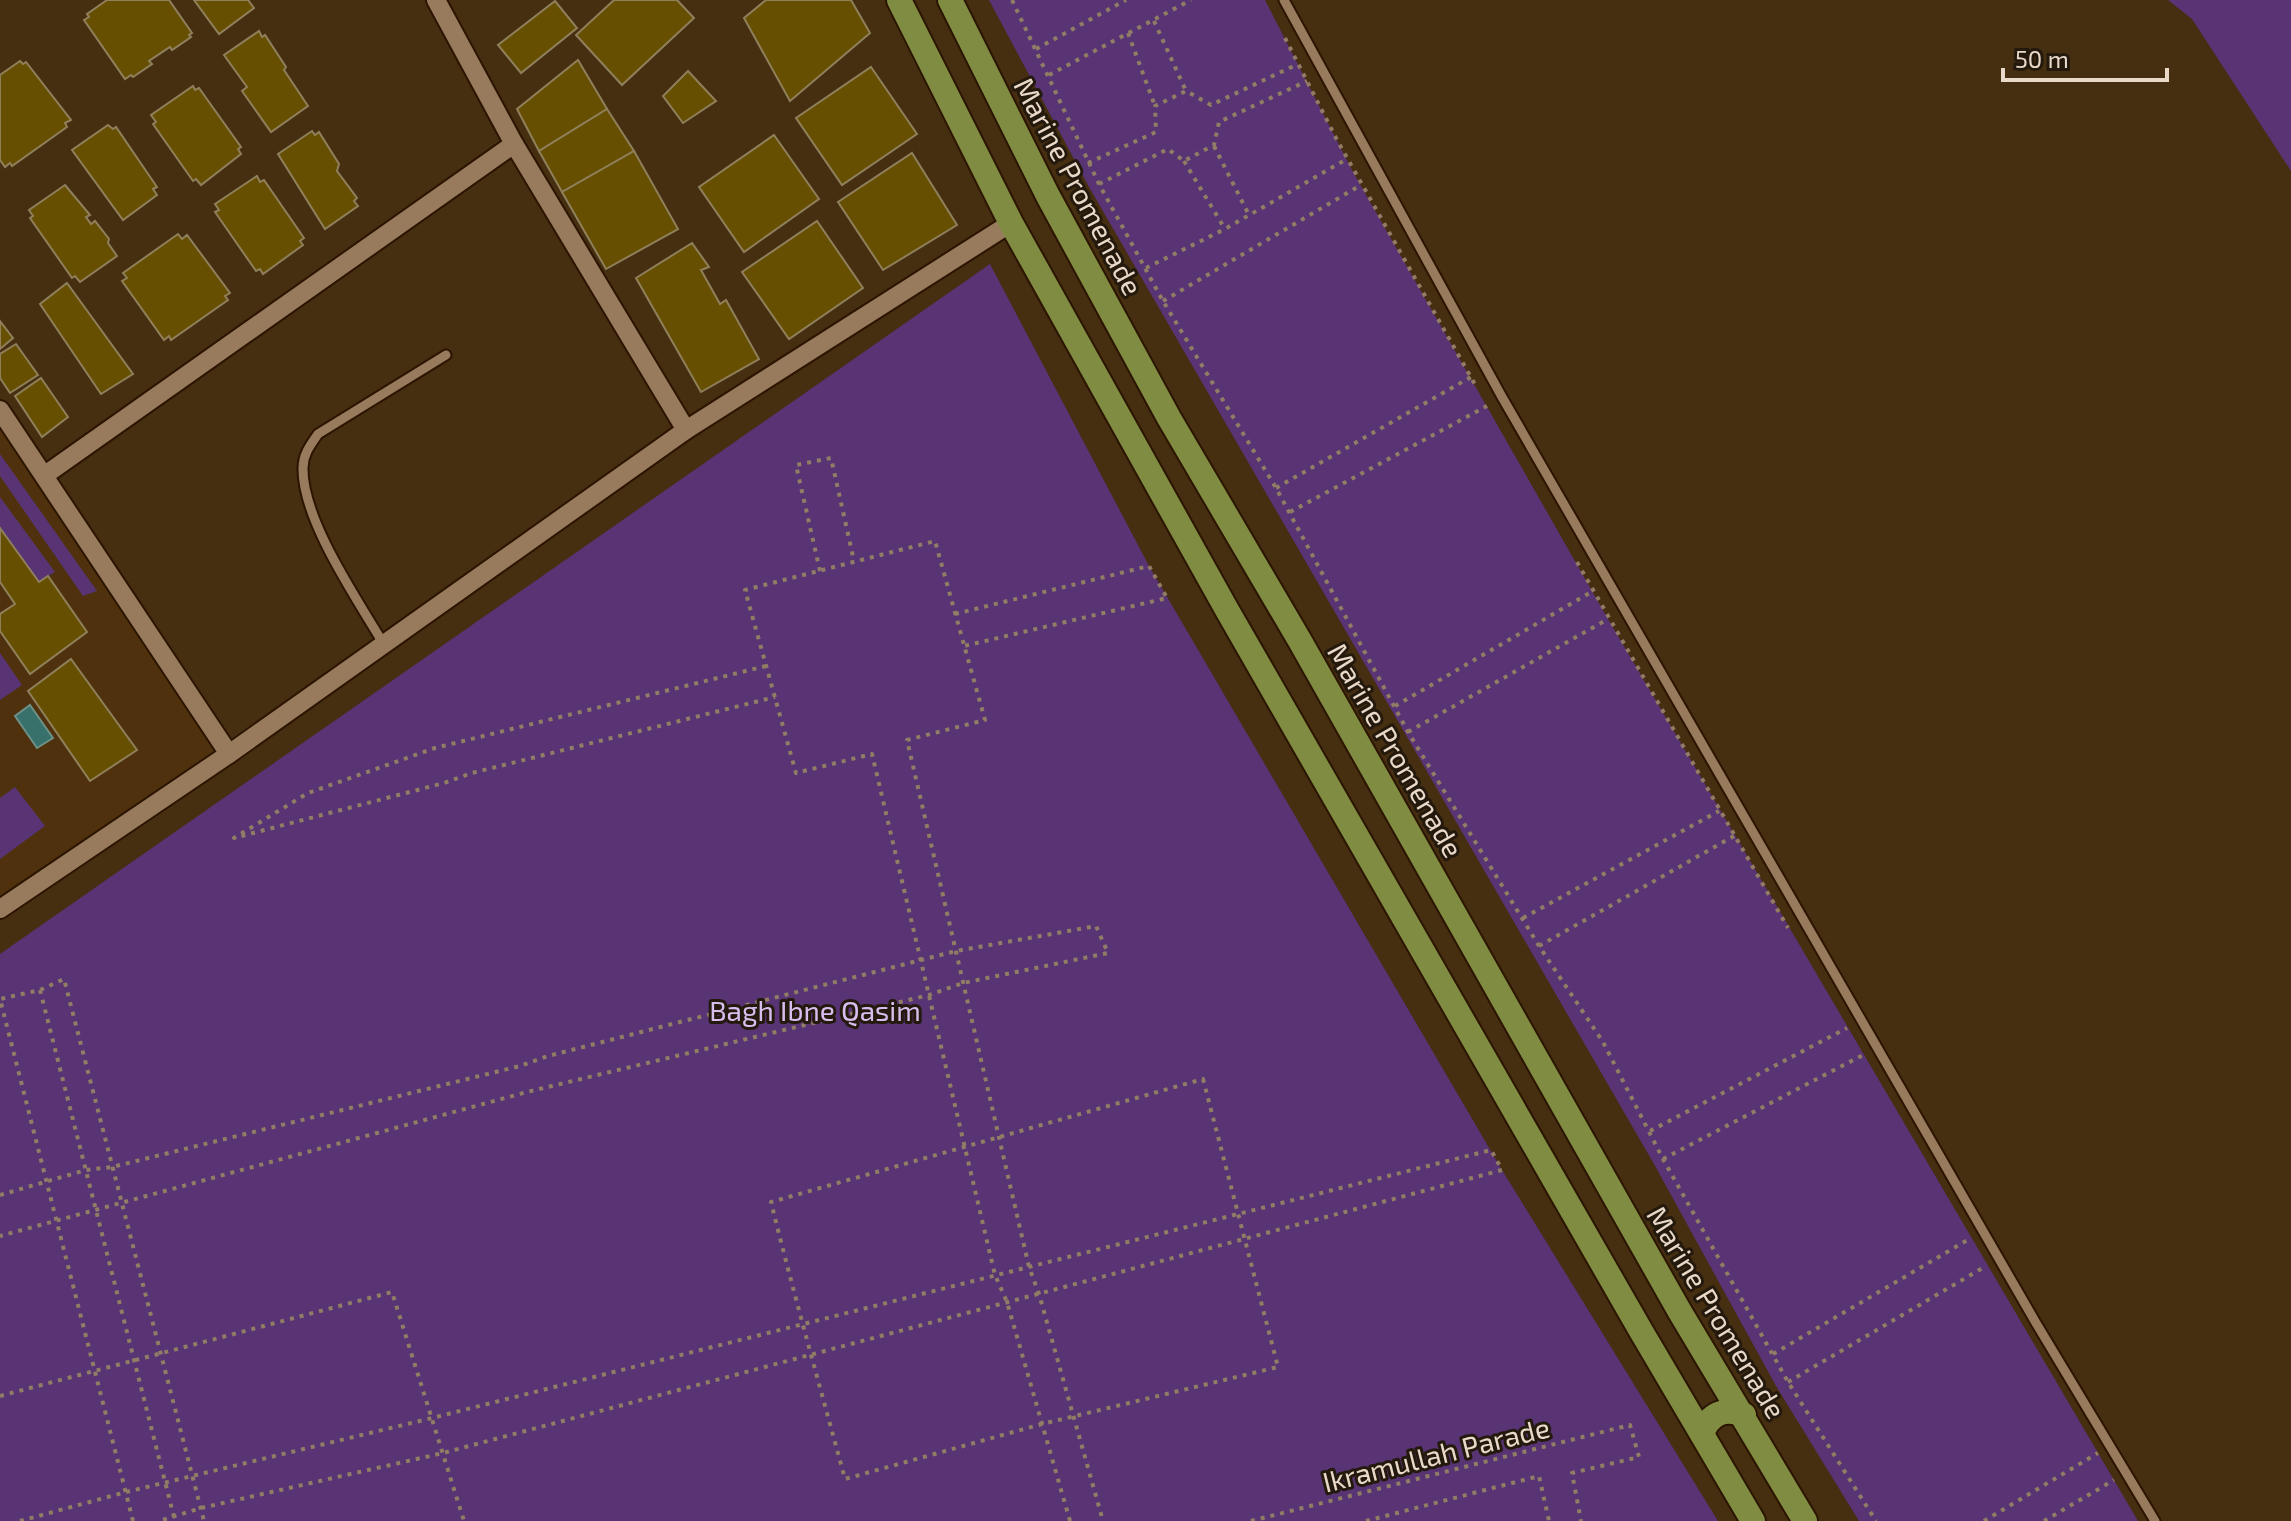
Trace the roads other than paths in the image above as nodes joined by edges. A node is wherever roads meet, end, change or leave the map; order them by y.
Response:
1 (436, 0) edge
2 (899, 0) edge
3 (950, 0) edge
4 (1284, 0) edge
5 (514, 144) junction
6 (1011, 223) junction
7 (446, 355) dead end
8 (0, 410) edge
9 (686, 430) junction
10 (45, 475) junction
11 (383, 643) junction
12 (229, 754) junction
13 (0, 909) edge
14 (1680, 1312) junction
15 (1641, 1331) junction
16 (1744, 1415) junction
17 (1702, 1434) junction
18 (1753, 1521) edge
19 (1805, 1521) edge
20 (2155, 1521) edge

1 - 5 street
2 - 6 main road
3 - 14 main road, Marine Promenade
4 - 20 lane
5 - 9 street
5 - 10 street
6 - 9 street
6 - 15 main road
7 - 11 lane
8 - 10 street
9 - 11 street
10 - 12 street
11 - 12 street
12 - 13 street
14 - 15 main road
14 - 16 main road, Marine Promenade
15 - 17 main road
16 - 17 main road
16 - 19 main road, Marine Promenade
17 - 18 main road

